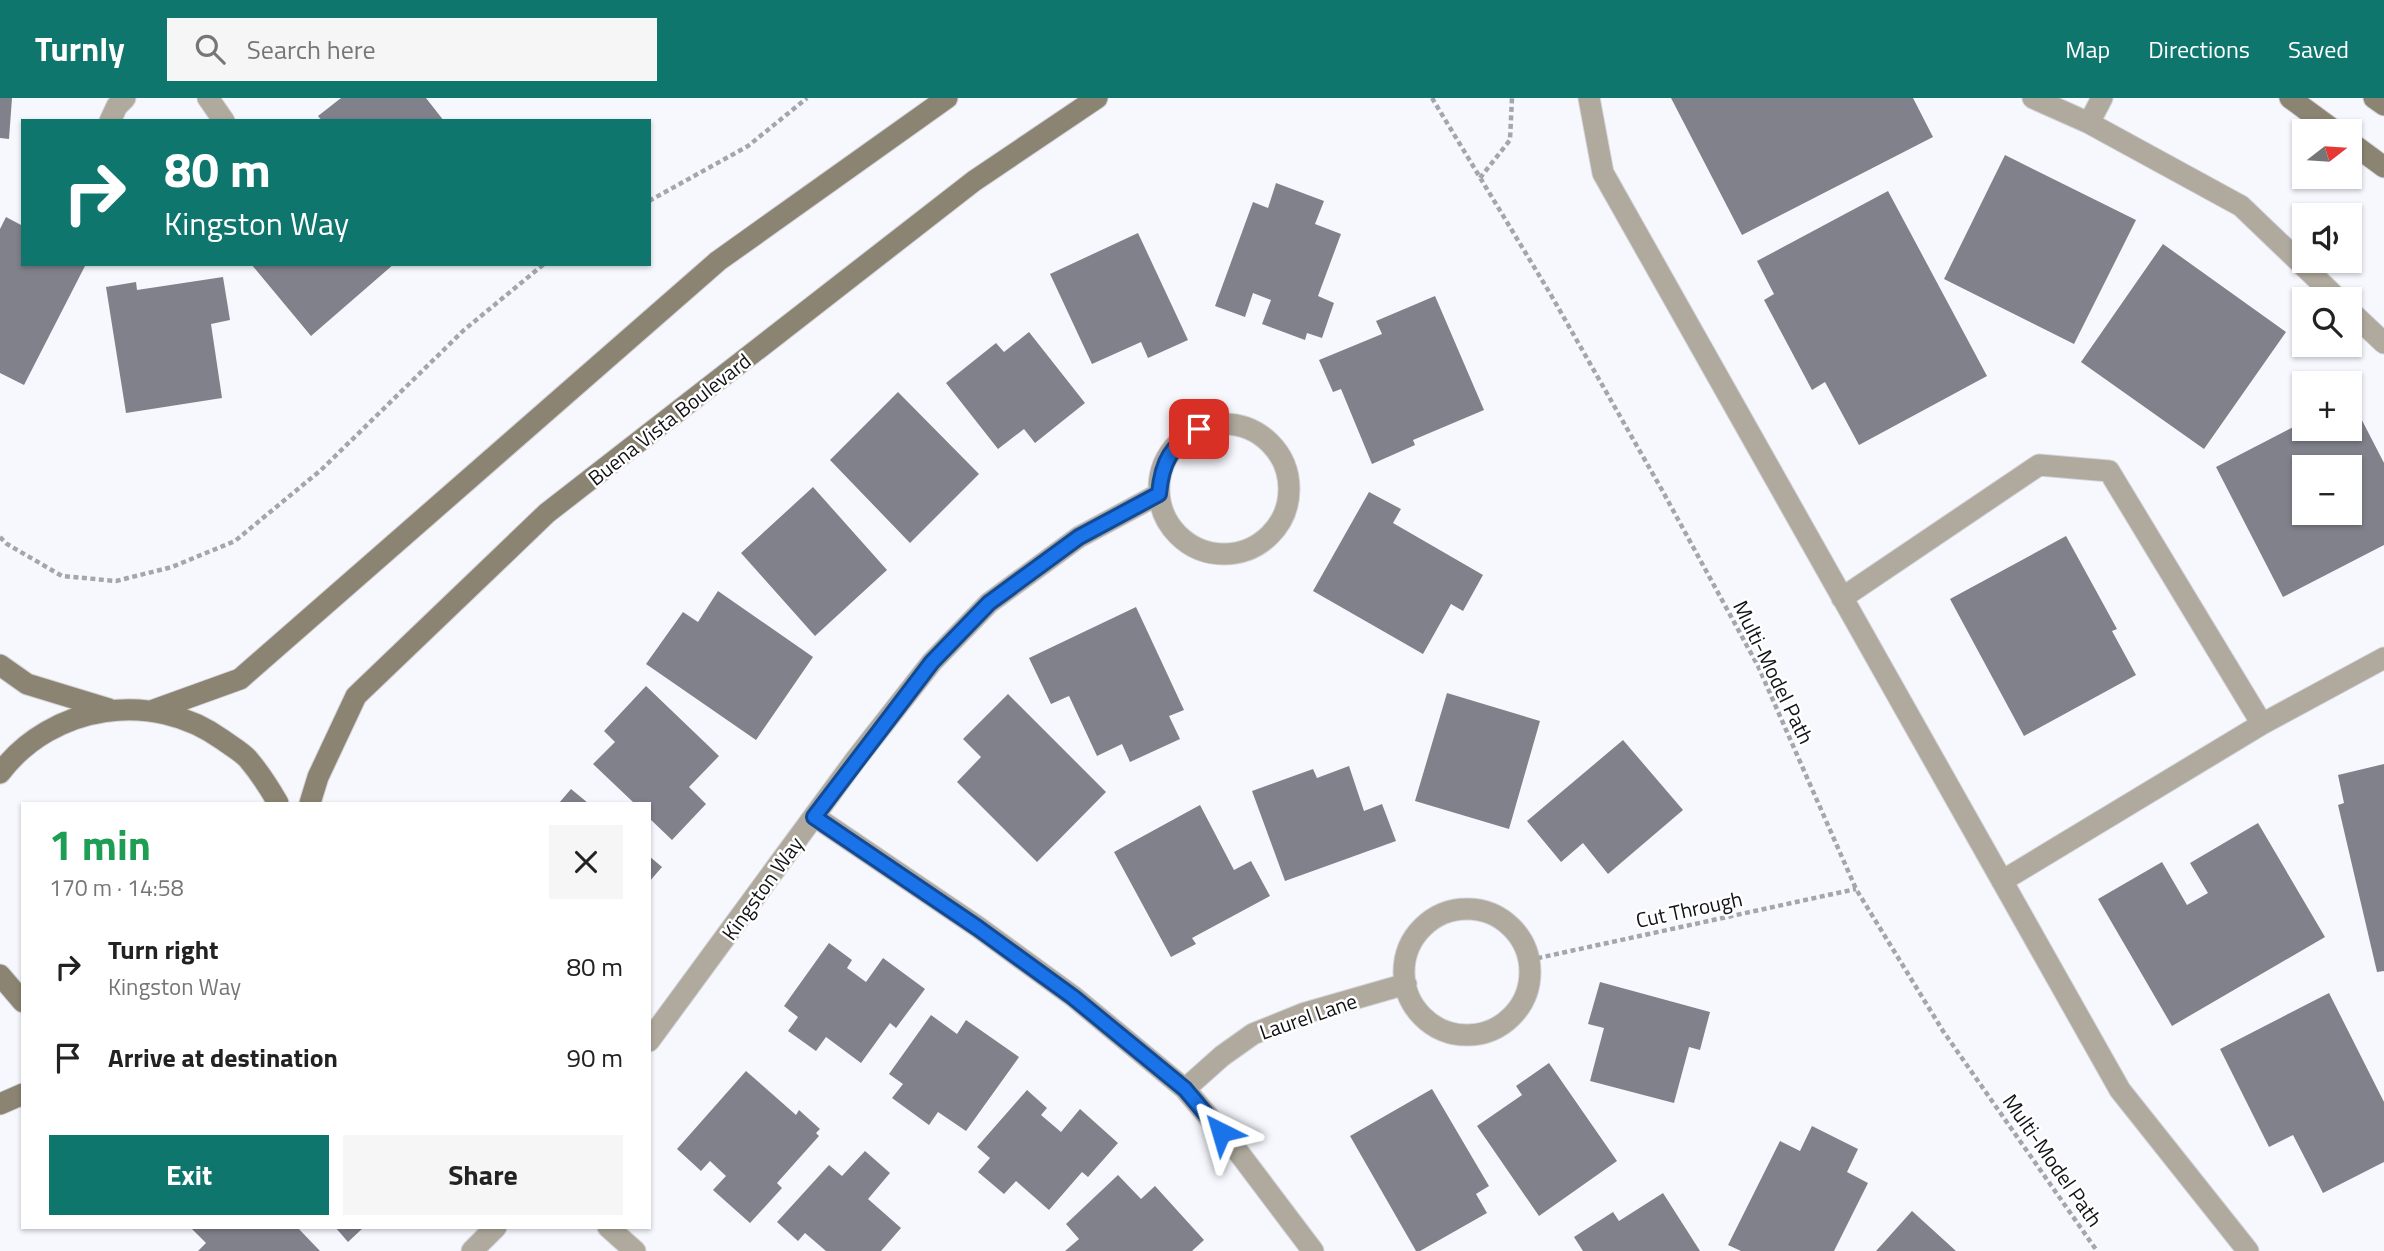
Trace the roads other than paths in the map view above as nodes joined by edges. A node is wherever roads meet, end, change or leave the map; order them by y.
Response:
1 (125, 98) edge
2 (947, 98) edge
3 (1097, 98) edge
4 (1589, 98) edge
5 (2033, 98) edge
6 (2102, 98) edge
7 (2290, 98) edge
8 (2374, 98) edge
9 (2384, 105) edge
10 (111, 119) edge
11 (2319, 119) edge
12 (2089, 123) junction
13 (2362, 151) edge
14 (2384, 167) edge
15 (2325, 287) edge
16 (2362, 322) edge
17 (2384, 343) edge
18 (1159, 494) junction
19 (1842, 598) junction
20 (2384, 658) edge
21 (0, 665) edge
22 (110, 709) junction
23 (154, 710) junction
24 (2262, 724) junction
25 (0, 773) edge
26 (277, 802) edge
27 (310, 802) edge
28 (814, 817) junction
29 (2002, 881) junction
30 (0, 975) edge
31 (1406, 984) junction
32 (21, 1000) edge
33 (651, 1038) edge
34 (1185, 1089) junction
35 (21, 1095) edge
36 (0, 1104) edge
37 (494, 1229) edge
38 (610, 1229) edge
39 (472, 1251) edge
40 (635, 1251) edge
41 (1314, 1251) edge
42 (2248, 1251) edge

1 - 10 street
2 - 23 main road
3 - 27 main road, Buena Vista Boulevard
4 - 19 street
5 - 12 street
6 - 12 street
7 - 11 main road
8 - 9 main road
12 - 15 street
13 - 14 main road
16 - 17 street
18 - 18 street
18 - 28 street, Kingston Way
19 - 24 street
19 - 29 street
20 - 24 street
21 - 22 main road
22 - 23 main road
22 - 25 main road
23 - 26 main road
24 - 29 street
28 - 33 street, Kingston Way
28 - 34 street
29 - 42 street
30 - 32 main road
31 - 31 street
31 - 34 street, Laurel Lane
34 - 41 street
35 - 36 main road
37 - 39 street
38 - 40 street

